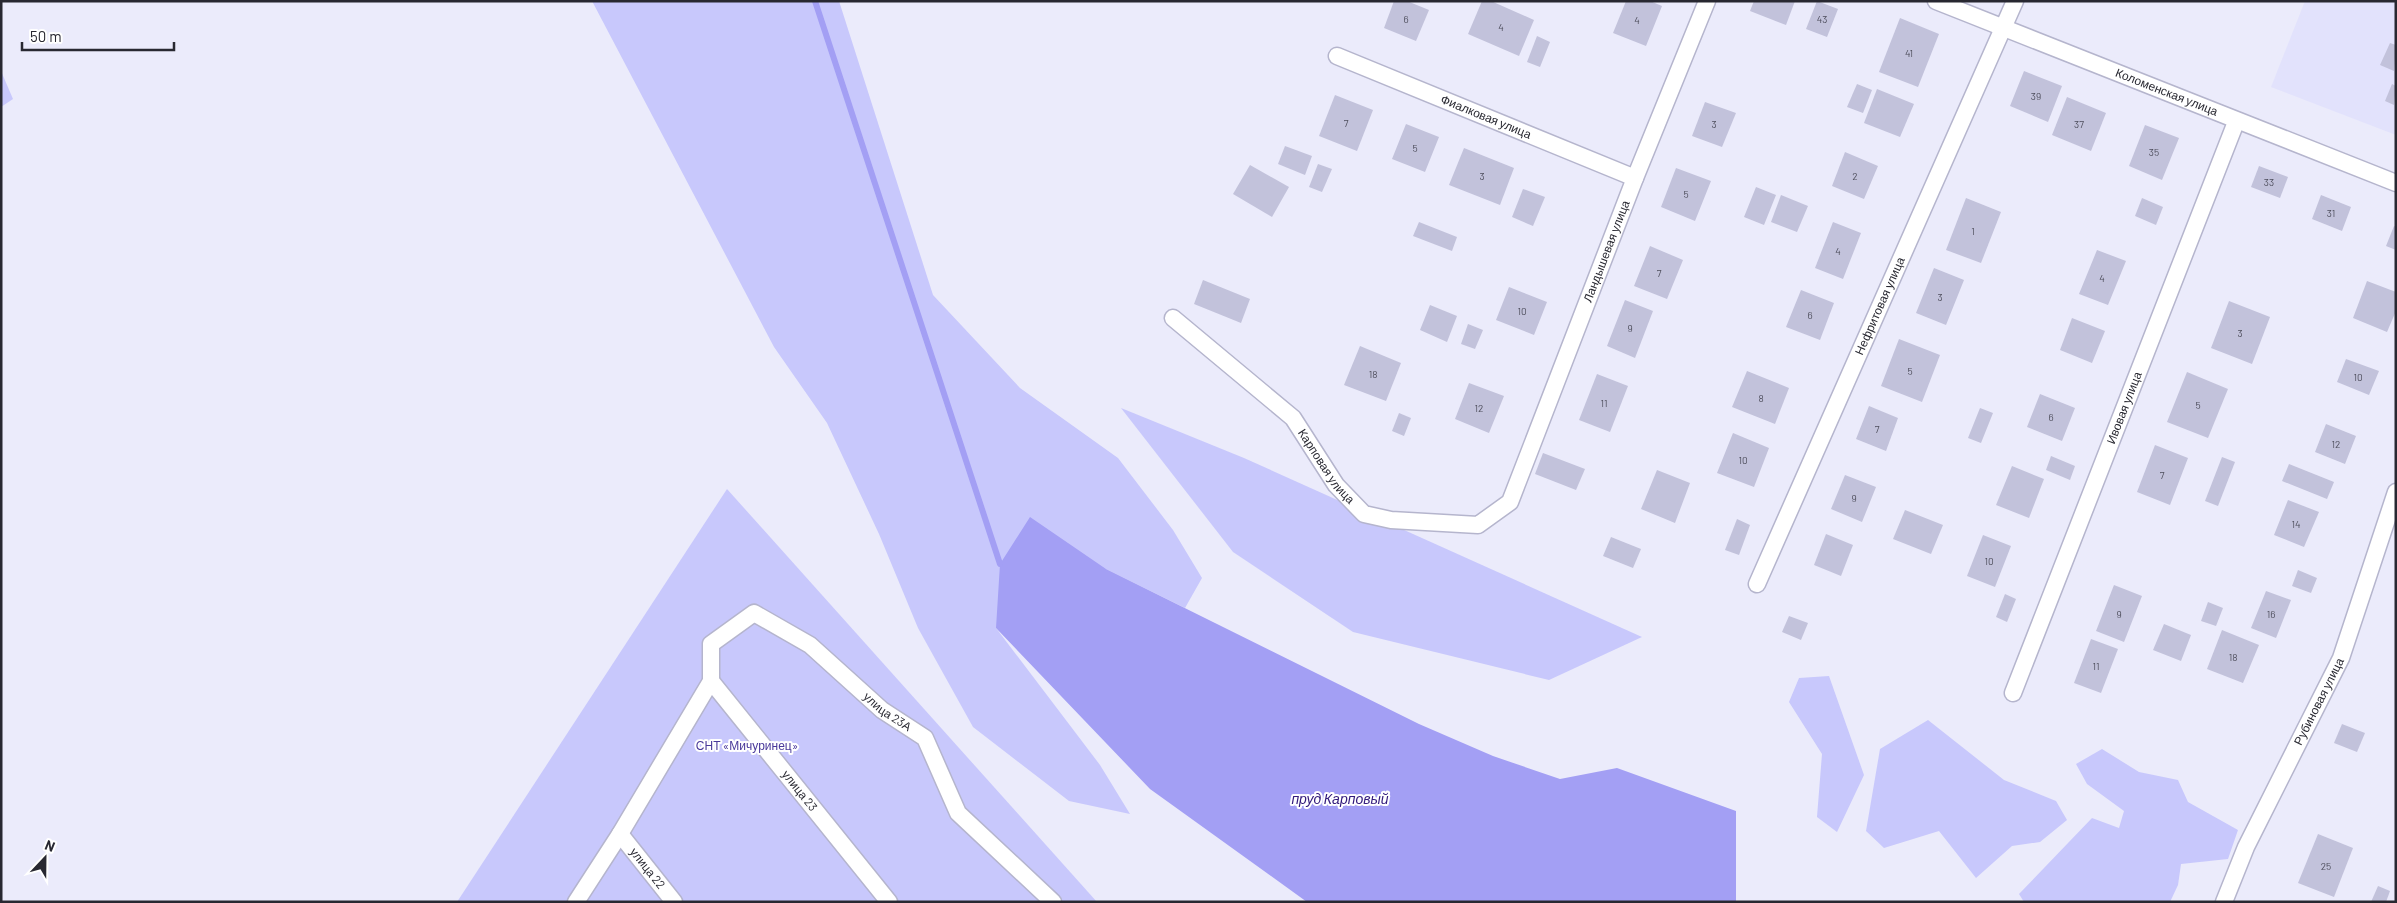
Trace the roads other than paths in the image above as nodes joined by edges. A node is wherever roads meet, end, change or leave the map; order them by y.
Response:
1 (1707, 1) edge
2 (1936, 1) edge
3 (2015, 1) edge
4 (2005, 29) junction
5 (1337, 56) dead end
6 (2236, 122) junction
7 (1635, 178) junction
8 (2396, 183) edge
9 (1173, 318) dead end
10 (2396, 492) edge
11 (1510, 502) joint
12 (1757, 584) dead end
13 (711, 681) junction
14 (2013, 693) dead end
15 (620, 834) junction
16 (576, 902) edge
17 (674, 902) edge
18 (888, 902) edge
19 (1053, 902) edge
20 (2224, 902) edge

1 - 7 street, Ландышевая улица
2 - 4 street, Коломенская улица
3 - 4 street, Нефритовая улица
4 - 6 street, Коломенская улица
4 - 12 street, Нефритовая улица
5 - 7 street, Фиалковая улица
6 - 8 street, Коломенская улица
6 - 14 street, Ивовая улица
7 - 11 street, Ландышевая улица
9 - 11 street, Карповая улица
10 - 20 street, Рубиновая улица
13 - 15 street
13 - 18 street, улица 23
13 - 19 street, улица 23А
15 - 16 street
15 - 17 street, улица 22

